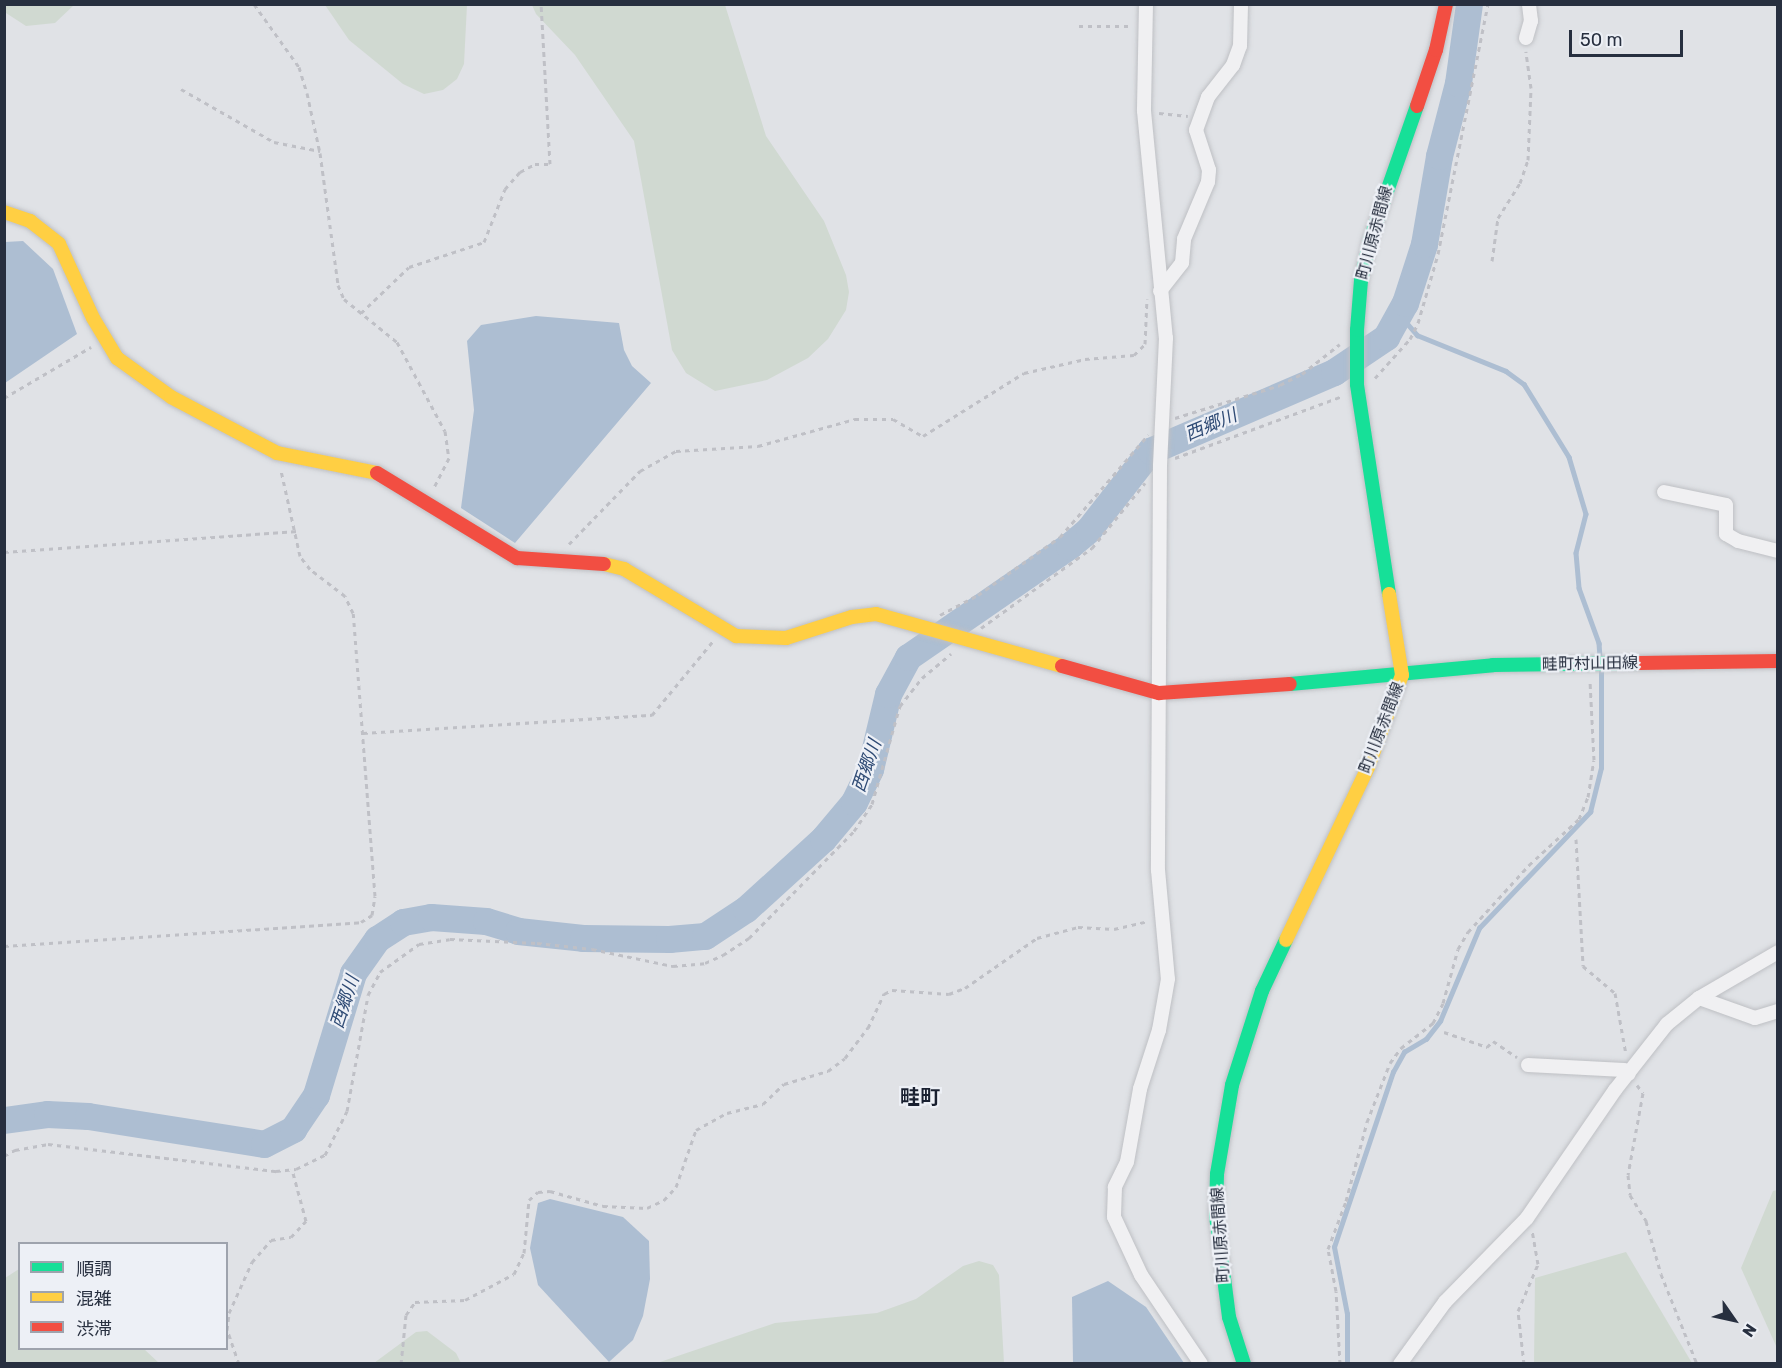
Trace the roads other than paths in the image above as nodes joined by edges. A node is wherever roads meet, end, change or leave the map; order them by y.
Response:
1 (1146, 4) edge
2 (1241, 4) edge
3 (1446, 4) edge
4 (1529, 4) edge
5 (1526, 38) road end
6 (4, 212) edge
7 (1154, 289) junction
8 (1664, 492) dead end
9 (1778, 551) edge
10 (1778, 661) edge
11 (1402, 675) junction
12 (1159, 693) junction
13 (1778, 952) edge
14 (1699, 998) junction
15 (1778, 1011) edge
16 (1528, 1065) road end
17 (1626, 1072) junction
18 (1201, 1364) edge
19 (1245, 1364) edge
20 (1400, 1364) edge

1 - 7 street
2 - 7 street
3 - 11 main road, 町川原赤間線
4 - 5 street
6 - 12 main road, 畦町村山田線
7 - 12 street
8 - 9 street
10 - 11 main road, 畦町村山田線
11 - 12 main road, 畦町村山田線
11 - 19 main road, 町川原赤間線
12 - 18 street
13 - 14 street
14 - 15 street
14 - 17 street
16 - 17 street
17 - 20 street

